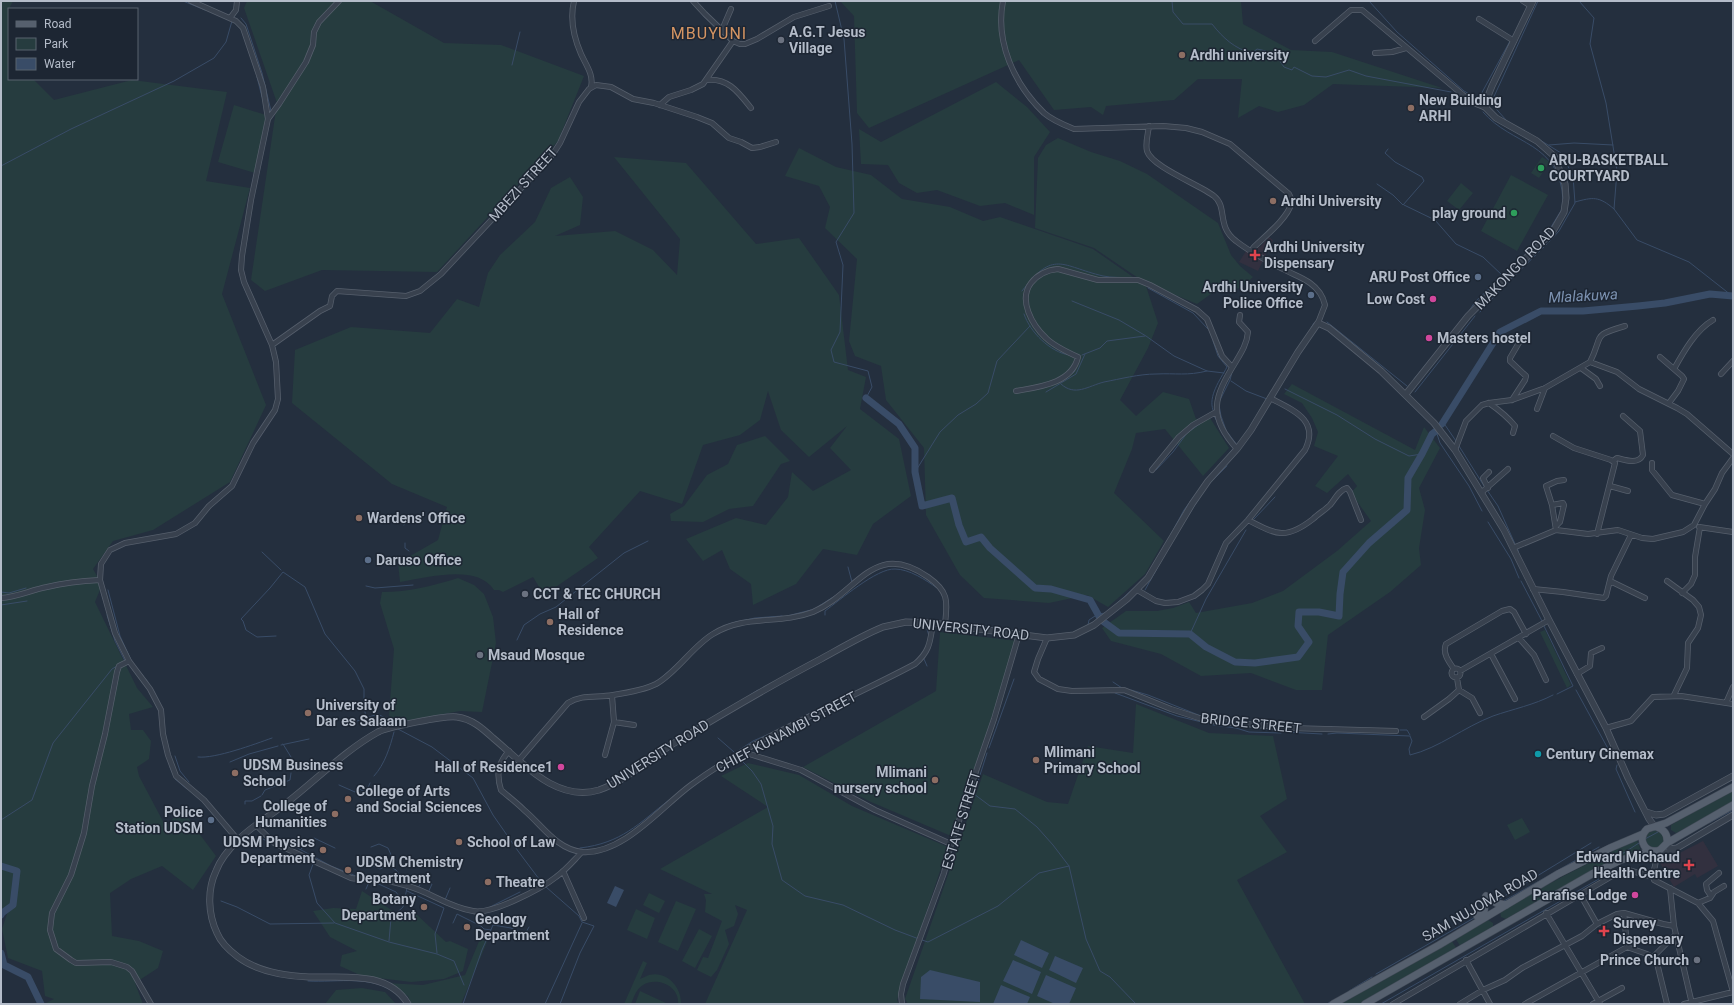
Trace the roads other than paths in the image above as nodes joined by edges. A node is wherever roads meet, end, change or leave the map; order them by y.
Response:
1 (191, 1) edge
2 (236, 1) edge
3 (339, 1) edge
4 (574, 1) edge
5 (693, 1) edge
6 (1003, 1) edge
7 (1523, 1) edge
8 (1532, 4) edge
9 (829, 6) dead end
10 (731, 9) dead end
11 (230, 18) junction
12 (1480, 19) dead end
13 (722, 30) junction
14 (1316, 40) dead end
15 (733, 41) junction
16 (1514, 41) junction
17 (1406, 48) junction
18 (1375, 53) dead end
19 (706, 80) junction
20 (591, 87) junction
21 (660, 105) junction
22 (751, 108) dead end
23 (1486, 108) junction
24 (268, 119) junction
25 (1149, 126) junction
26 (776, 142) dead end
27 (1253, 252) junction
28 (1240, 315) dead end
29 (1713, 320) dead end
30 (1318, 323) junction
31 (1625, 326) dead end
32 (1520, 341) dead end
33 (272, 345) junction
34 (1660, 357) dead end
35 (1733, 361) edge
36 (1590, 362) junction
37 (1232, 367) junction
38 (1581, 368) junction
39 (1674, 369) junction
40 (1721, 374) dead end
41 (1600, 386) dead end
42 (1544, 388) junction
43 (1016, 391) dead end
44 (1406, 394) junction
45 (1270, 398) junction
46 (1512, 400) junction
47 (1489, 403) junction
48 (1669, 403) junction
49 (1537, 409) dead end
50 (1216, 412) junction
51 (1623, 416) dead end
52 (1513, 433) dead end
53 (1553, 436) dead end
54 (1237, 449) junction
55 (1455, 450) junction
56 (1733, 454) edge
57 (1733, 458) edge
58 (1613, 461) junction
59 (1652, 463) dead end
60 (1508, 469) dead end
61 (1152, 470) dead end
62 (1489, 472) dead end
63 (1564, 480) dead end
64 (1610, 486) junction
65 (1488, 488) junction
66 (1628, 491) dead end
67 (1482, 492) junction
68 (1705, 504) junction
69 (1552, 505) junction
70 (1248, 520) junction
71 (1361, 520) dead end
72 (1694, 525) junction
73 (1700, 527) junction
74 (1556, 528) junction
75 (1733, 532) edge
76 (1597, 534) junction
77 (1631, 535) junction
78 (1513, 548) junction
79 (100, 580) junction
80 (1610, 581) junction
81 (1667, 581) dead end
82 (1534, 589) junction
83 (1137, 590) junction
84 (1682, 593) junction
85 (1, 598) edge
86 (1645, 598) dead end
87 (1549, 620) junction
88 (933, 623) junction
89 (945, 624) junction
90 (1019, 634) junction
91 (1526, 634) junction
92 (1047, 638) junction
93 (1520, 638) junction
94 (1602, 648) dead end
95 (1491, 654) junction
96 (129, 661) junction
97 (1454, 669) junction
98 (1460, 671) junction
99 (1577, 674) junction
100 (1457, 678) junction
101 (1546, 680) dead end
102 (1733, 687) edge
103 (1459, 690) junction
104 (1674, 695) junction
105 (612, 696) junction
106 (1515, 699) dead end
107 (1726, 703) junction
108 (1733, 704) edge
109 (1480, 713) dead end
110 (1424, 717) dead end
111 (614, 722) junction
112 (634, 725) dead end
113 (1606, 728) junction
114 (1396, 731) dead end
115 (509, 751) junction
116 (742, 752) junction
117 (604, 755) dead end
118 (519, 760) junction
119 (1733, 776) edge
120 (1733, 787) edge
121 (1733, 805) edge
122 (1646, 812) junction
123 (1733, 815) edge
124 (1649, 818) junction
125 (257, 826) junction
126 (1656, 827) junction
127 (1644, 832) junction
128 (238, 840) junction
129 (951, 844) junction
130 (1666, 844) junction
131 (1681, 846) junction
132 (1655, 851) junction
133 (582, 852) junction
134 (563, 871) junction
135 (1719, 873) dead end
136 (1652, 874) junction
137 (1724, 886) dead end
138 (1670, 888) junction
139 (1580, 894) junction
140 (1486, 896) dead end
141 (1711, 896) junction
142 (1698, 903) junction
143 (1485, 904) dead end
144 (1506, 905) junction
145 (1546, 913) junction
146 (1624, 913) junction
147 (584, 918) dead end
148 (1597, 924) junction
149 (1674, 926) junction
150 (1676, 934) junction
151 (1439, 945) junction
152 (1564, 945) junction
153 (1627, 947) junction
154 (1653, 957) junction
155 (1466, 960) junction
156 (1581, 973) junction
157 (1622, 988) dead end
158 (1482, 990) junction
159 (1733, 992) edge
160 (1599, 1003) edge
161 (1691, 1003) edge
162 (151, 1004) edge
163 (408, 1004) edge
164 (902, 1004) edge
165 (1333, 1004) edge
166 (1365, 1004) edge
167 (1393, 1004) edge
168 (1460, 1004) edge
169 (1490, 1004) edge
170 (1525, 1004) edge
171 (1593, 1004) edge
172 (1667, 1004) edge
173 (1684, 1004) edge

1 - 11 street
2 - 11 street
3 - 24 street
4 - 20 street
5 - 13 street
6 - 25 street
7 - 8 street
8 - 16 street
9 - 15 street
10 - 13 street
11 - 24 street
12 - 16 street
13 - 15 street
14 - 17 street
15 - 19 street
16 - 23 street
17 - 18 street
17 - 23 street
19 - 21 street
19 - 22 street
20 - 21 street
20 - 33 street, MBEZI STREET
21 - 26 street
23 - 44 street, MAKONGO ROAD
24 - 33 street
25 - 27 street
25 - 27 street
27 - 30 street
28 - 37 street
29 - 39 street
30 - 44 street
30 - 45 street, UNIVERSITY ROAD
31 - 36 street
32 - 46 street
33 - 79 street
34 - 39 street
35 - 40 street
36 - 38 street
36 - 48 street
37 - 43 street
37 - 50 street
38 - 41 street
38 - 42 street
39 - 48 street
42 - 46 street
42 - 49 street
44 - 55 street
45 - 54 street, UNIVERSITY ROAD
45 - 70 street
46 - 47 street
47 - 52 street
47 - 55 street
48 - 56 street
50 - 54 street
50 - 61 street
51 - 58 street
53 - 58 street
54 - 83 street, UNIVERSITY ROAD
55 - 67 street
57 - 68 street
58 - 64 street
59 - 68 street
60 - 65 street
62 - 65 street
63 - 69 street
64 - 66 street
64 - 76 street
65 - 67 street
67 - 78 street
68 - 72 street
69 - 74 street
69 - 74 street
70 - 71 street
70 - 83 street
72 - 73 street
72 - 77 street
73 - 75 street
73 - 84 street
74 - 76 street
74 - 78 street
76 - 77 street
77 - 80 street
78 - 82 street
79 - 85 street
79 - 96 street
80 - 82 street
80 - 86 street
81 - 84 street
82 - 87 street
83 - 92 street, UNIVERSITY ROAD
84 - 104 street
87 - 91 street
87 - 99 street
88 - 89 street, UNIVERSITY ROAD
88 - 116 street, CHIEF KUNAMBI STREET
88 - 118 street, UNIVERSITY ROAD
89 - 90 street, UNIVERSITY ROAD
89 - 105 street
90 - 92 street, UNIVERSITY ROAD
90 - 129 street, ESTATE STREET
91 - 93 street
91 - 97 street
92 - 114 street, BRIDGE STREET
93 - 95 street
93 - 101 street
94 - 99 street
95 - 98 street
95 - 106 street
96 - 128 street
96 - 162 street
97 - 98 street
97 - 100 street
98 - 100 street
99 - 113 street
100 - 103 street
102 - 107 street
103 - 109 street
103 - 110 street
104 - 107 street
104 - 113 street
105 - 111 street
105 - 118 street
107 - 108 street
111 - 112 street
111 - 117 street
113 - 122 street
115 - 118 street, UNIVERSITY ROAD
115 - 125 street, UNIVERSITY ROAD
115 - 133 street, CHIEF KUNAMBI STREET
116 - 129 street
116 - 133 street, CHIEF KUNAMBI STREET
119 - 122 street
120 - 126 main road
121 - 130 main road
122 - 124 street
123 - 131 street
124 - 126 street
124 - 127 street
125 - 128 street, UNIVERSITY ROAD
125 - 134 street
126 - 127 main road
126 - 130 main road
127 - 132 main road
127 - 144 main road, SAM NUJOMA ROAD
128 - 163 street, UNIVERSITY ROAD
129 - 164 street, ESTATE STREET
130 - 131 street
130 - 132 main road
131 - 132 street
132 - 136 street
132 - 166 main road, SAM NUJOMA ROAD
133 - 134 street
134 - 147 street
135 - 141 street
136 - 138 street
136 - 139 street
137 - 141 street
138 - 142 street
138 - 149 street
139 - 145 street
139 - 148 street
140 - 144 main road
141 - 142 street
142 - 159 street
143 - 151 main road
144 - 151 main road, SAM NUJOMA ROAD
145 - 152 street
145 - 155 street
146 - 148 street
146 - 149 street
146 - 153 street
148 - 152 street
149 - 150 street
150 - 154 street
150 - 161 street
151 - 165 main road, SAM NUJOMA ROAD
152 - 156 street
152 - 158 street
153 - 154 street
153 - 156 street
154 - 172 street
155 - 158 street
155 - 167 street
156 - 160 street
156 - 170 street
157 - 160 street
158 - 168 street
158 - 169 street
159 - 161 street
160 - 171 street
161 - 173 street

